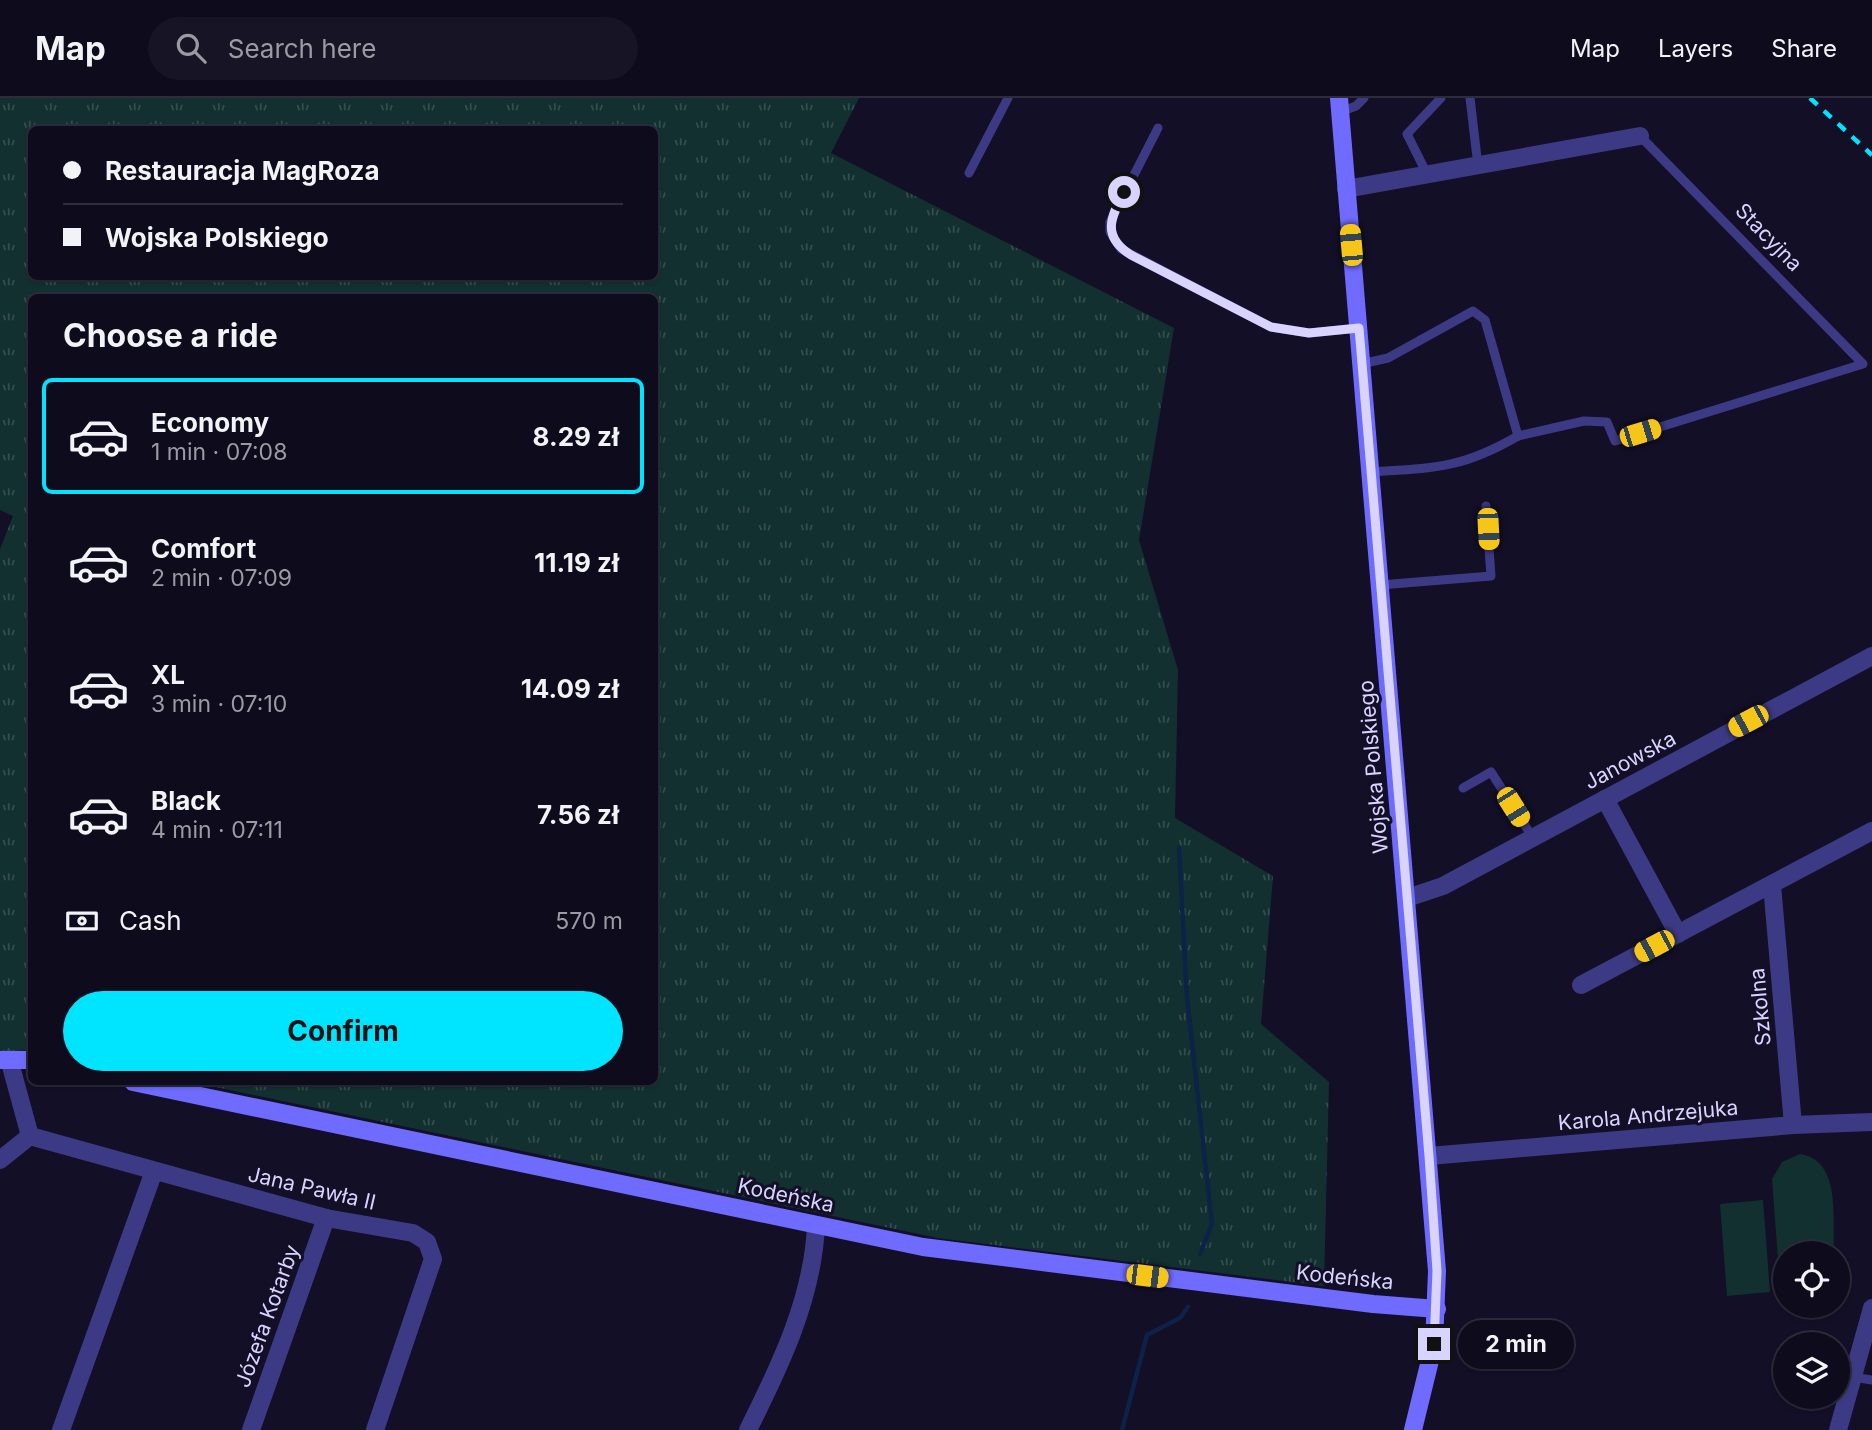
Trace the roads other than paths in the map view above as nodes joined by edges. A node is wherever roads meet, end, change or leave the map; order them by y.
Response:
1 (1008, 98) edge
2 (1364, 98) edge
3 (1441, 98) edge
4 (1470, 98) edge
5 (1339, 105) edge
6 (1158, 128) dead end
7 (1640, 136) joint
8 (1478, 166) junction
9 (969, 173) dead end
10 (1428, 176) junction
11 (1346, 189) junction
12 (1359, 328) junction
13 (1362, 364) junction
14 (1517, 436) junction
15 (1371, 472) junction
16 (1486, 506) dead end
17 (1380, 585) junction
18 (1872, 656) edge
19 (1463, 788) dead end
20 (1605, 799) junction
21 (1872, 831) edge
22 (1533, 838) junction
23 (1772, 885) junction
24 (1407, 898) junction
25 (1678, 934) junction
26 (1581, 985) dead end
27 (4, 1060) edge
28 (28, 1060) edge
29 (147, 1085) edge
30 (1872, 1122) edge
31 (1793, 1125) junction
32 (30, 1136) junction
33 (1429, 1156) junction
34 (0, 1160) edge
35 (154, 1171) junction
36 (326, 1218) junction
37 (816, 1225) junction
38 (1872, 1308) edge
39 (1437, 1309) junction
40 (1853, 1377) junction
41 (1872, 1380) edge
42 (61, 1430) edge
43 (251, 1430) edge
44 (375, 1430) edge
45 (748, 1430) edge
46 (1413, 1430) edge
47 (1838, 1430) edge

1 - 9 lane
2 - 5 lane
3 - 10 lane
4 - 8 lane
5 - 11 main road, Wojska Polskiego
6 - 12 lane
7 - 8 street, Stacyjna
7 - 14 lane, Stacyjna
8 - 10 street, Stacyjna
10 - 11 street, Stacyjna
11 - 12 main road, Wojska Polskiego
12 - 13 main road, Wojska Polskiego
13 - 14 lane
13 - 15 main road, Wojska Polskiego
14 - 15 lane
15 - 17 main road, Wojska Polskiego
16 - 17 lane
17 - 24 main road, Wojska Polskiego
18 - 20 street, Janowska
19 - 22 lane
20 - 22 street, Janowska
20 - 25 street
21 - 23 street
22 - 24 street, Janowska
23 - 25 street
23 - 31 street, Szkolna
24 - 33 main road, Wojska Polskiego
25 - 26 street
27 - 28 main road
27 - 32 street
29 - 37 main road, Kodeńska
30 - 31 street, Karola Andrzejuka
31 - 33 street, Karola Andrzejuka
32 - 34 street
32 - 35 street, Jana Pawła II
33 - 39 main road, Wojska Polskiego
35 - 36 street, Jana Pawła II
35 - 42 street
36 - 43 street, Józefa Kotarby
36 - 44 street, Jana Pawła II
37 - 39 main road, Kodeńska
37 - 45 street
38 - 40 street
39 - 46 main road, Wojska Polskiego
40 - 41 lane
40 - 47 street

